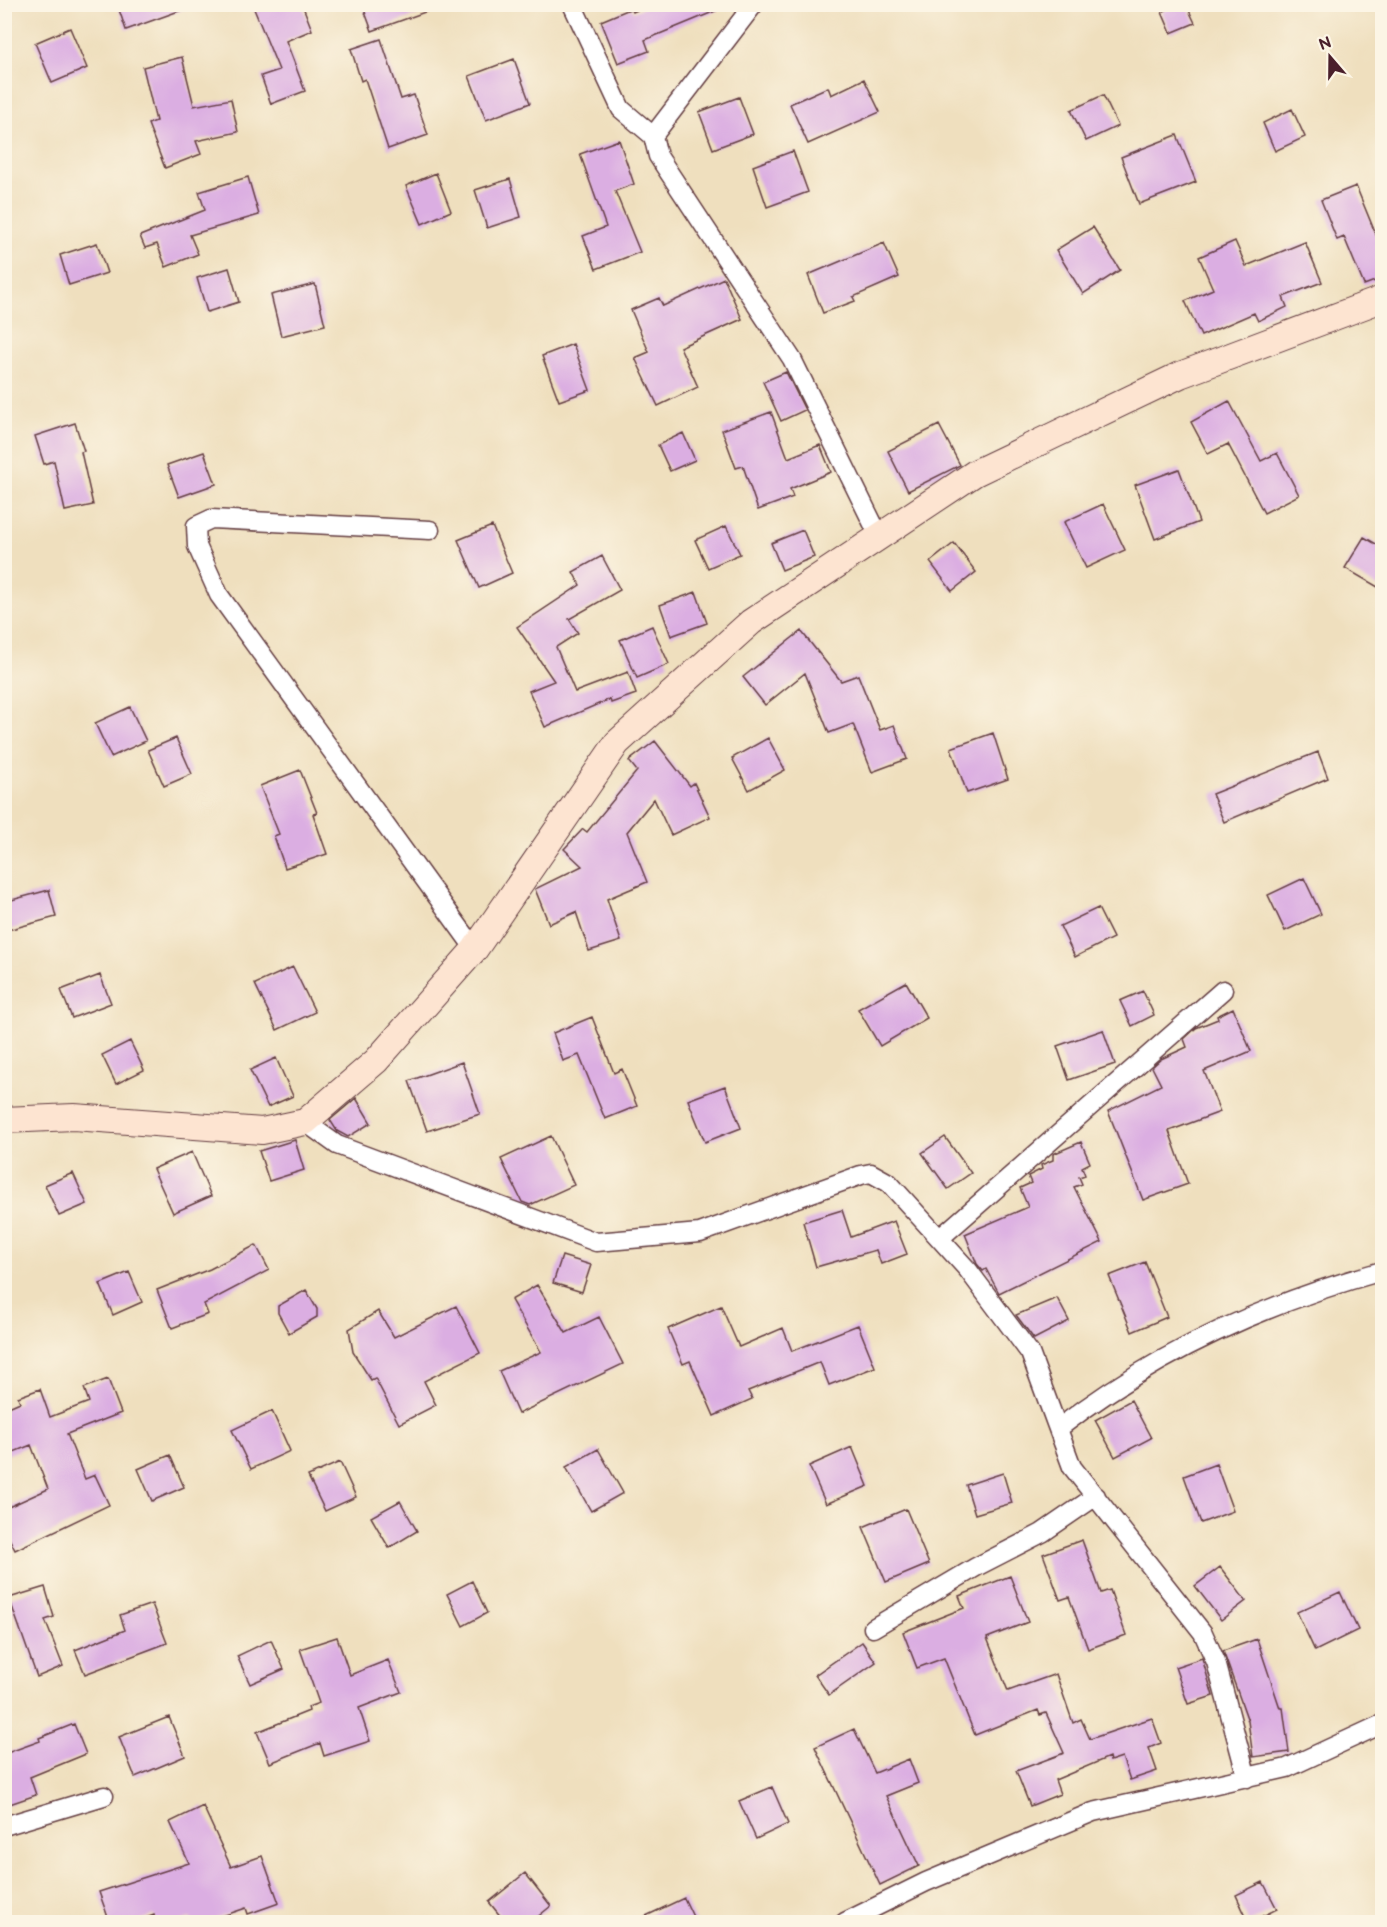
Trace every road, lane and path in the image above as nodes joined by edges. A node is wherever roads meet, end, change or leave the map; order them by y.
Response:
1 (572, 4) edge
2 (754, 4) edge
3 (653, 136) junction
4 (1383, 299) edge
5 (430, 530) dead end
6 (879, 536) junction
7 (475, 949) junction
8 (1223, 990) dead end
9 (4, 1120) edge
10 (305, 1122) junction
11 (940, 1238) junction
12 (1383, 1272) edge
13 (1059, 1428) junction
14 (1096, 1496) junction
15 (873, 1628) dead end
16 (1383, 1724) edge
17 (1247, 1778) junction
18 (104, 1796) dead end
19 (4, 1826) edge
20 (845, 1923) edge

1 - 3 street
2 - 3 street
3 - 6 street
4 - 6 main road
5 - 7 street
6 - 7 main road
7 - 10 main road
8 - 11 street
9 - 10 main road
10 - 11 street
11 - 13 street
12 - 13 street
13 - 14 street
14 - 15 street
14 - 17 street
16 - 17 street
17 - 20 street
18 - 19 street

